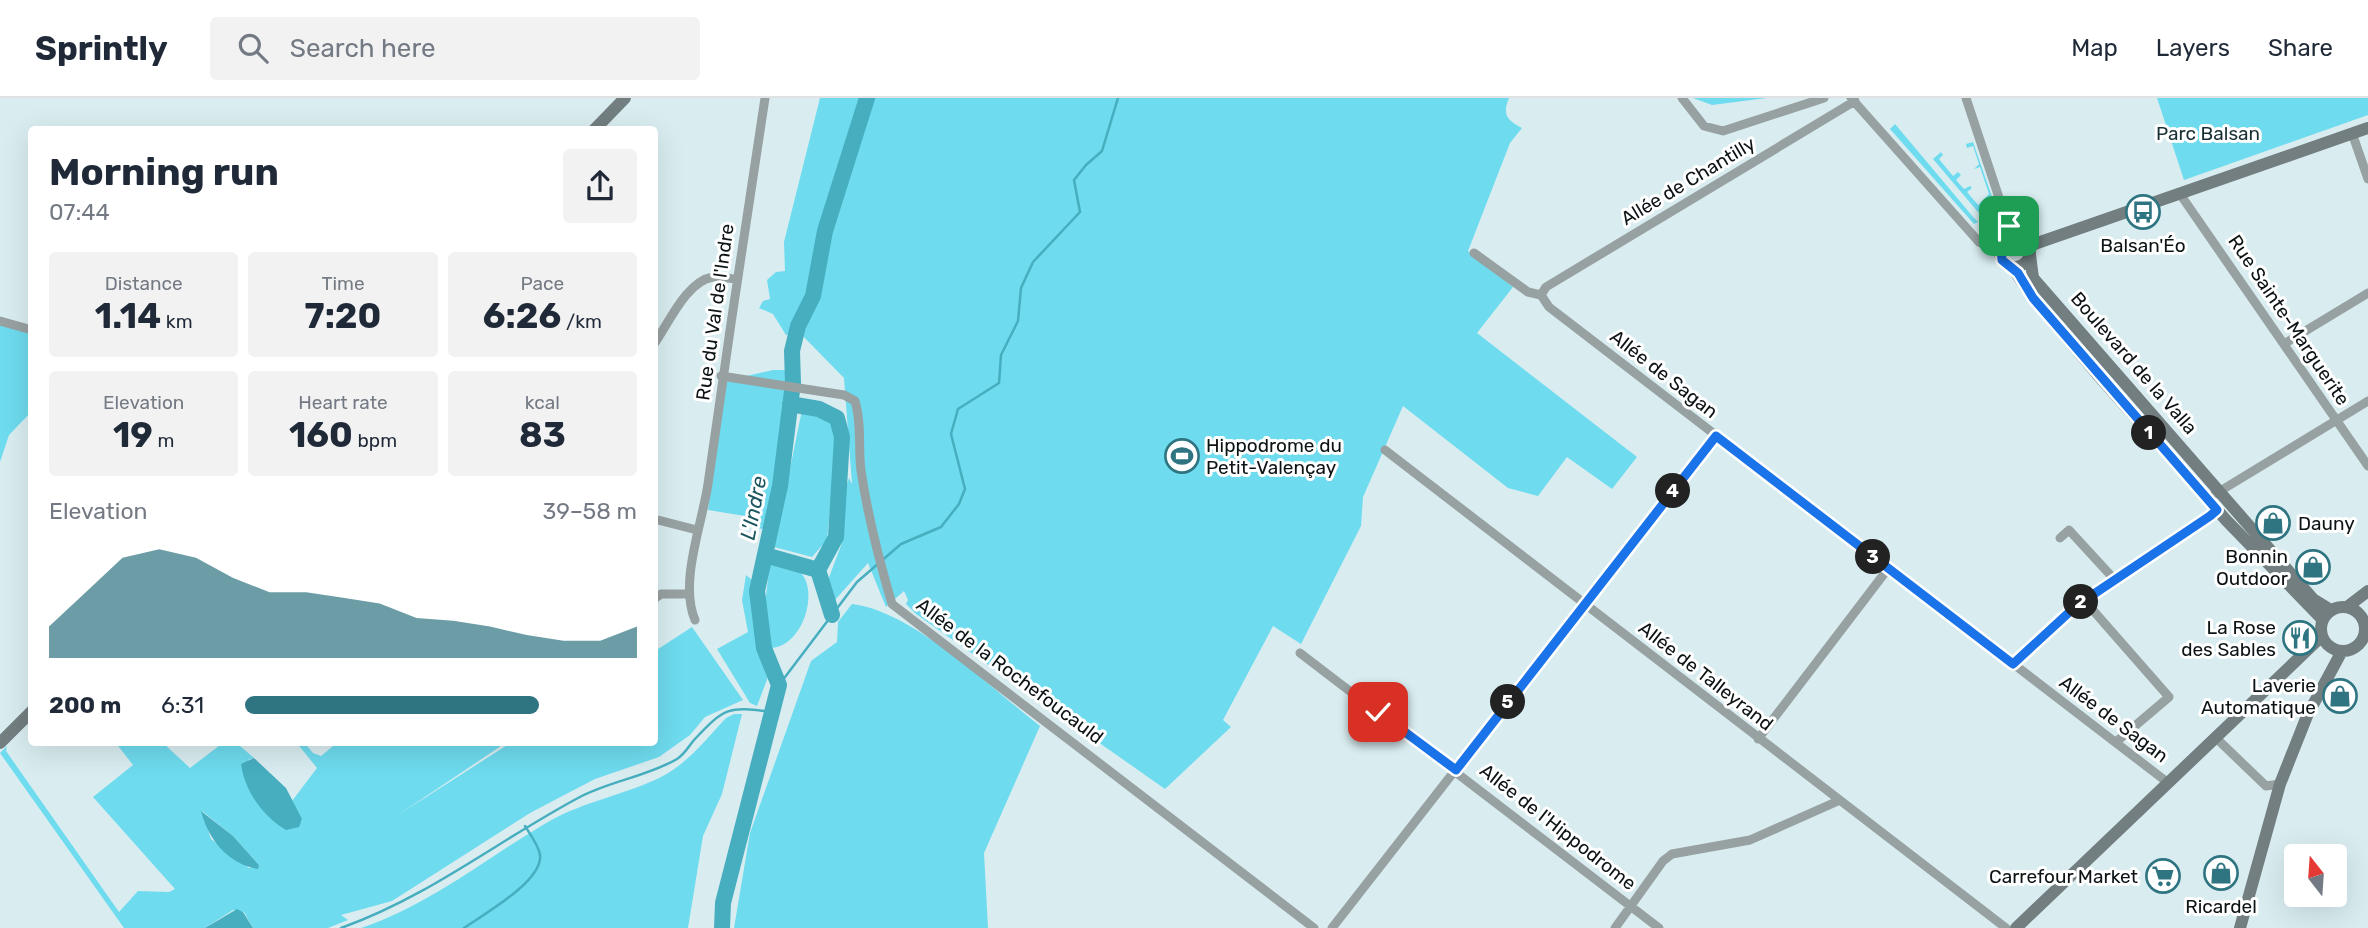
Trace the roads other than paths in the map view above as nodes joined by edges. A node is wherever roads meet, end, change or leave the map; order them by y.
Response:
1 (625, 98) edge
2 (765, 98) edge
3 (1682, 98) edge
4 (1824, 98) edge
5 (1966, 98) edge
6 (1853, 100) edge
7 (598, 126) edge
8 (2368, 128) edge
9 (2352, 133) junction
10 (2368, 179) edge
11 (2180, 194) junction
12 (2012, 237) junction
13 (2000, 251) junction
14 (2029, 251) junction
15 (1474, 253) dead end
16 (2012, 267) junction
17 (736, 279) junction
18 (2368, 293) edge
19 (1541, 295) junction
20 (0, 321) edge
21 (28, 329) edge
22 (658, 337) edge
23 (2284, 344) junction
24 (720, 376) junction
25 (2368, 401) edge
26 (2337, 421) junction
27 (1716, 436) junction
28 (1385, 450) dead end
29 (2368, 466) edge
30 (2221, 491) junction
31 (2207, 499) junction
32 (2217, 510) junction
33 (658, 520) edge
34 (697, 530) junction
35 (2060, 538) dead end
36 (1887, 570) junction
37 (2114, 579) junction
38 (2368, 591) edge
39 (689, 594) junction
40 (658, 596) edge
41 (2084, 600) junction
42 (1585, 602) junction
43 (2347, 607) junction
44 (2327, 615) junction
45 (2366, 615) edge
46 (695, 620) dead end
47 (2322, 636) junction
48 (2364, 641) edge
49 (2342, 651) junction
50 (1300, 653) dead end
51 (2013, 664) junction
52 (28, 715) edge
53 (2215, 737) junction
54 (1758, 739) junction
55 (2116, 742) junction
56 (0, 743) edge
57 (1456, 770) junction
58 (2167, 782) junction
59 (2280, 784) junction
60 (1838, 801) junction
61 (1632, 907) junction
62 (1314, 928) edge
63 (1332, 928) edge
64 (1615, 928) edge
65 (1659, 928) edge
66 (2006, 928) edge
67 (2016, 928) edge
68 (2240, 928) edge

1 - 7 main road
2 - 17 street, Rue du Val de l'Indre
3 - 4 street
5 - 12 street
6 - 13 street
6 - 19 street, Allée de Chantilly
8 - 9 main road
9 - 10 street
9 - 11 main road
11 - 14 main road
11 - 23 street, Rue Sainte-Marguerite
12 - 13 main road
12 - 14 main road
13 - 16 main road
14 - 16 main road
14 - 30 main road, Boulevard de la Valla
15 - 19 street, Allée de Sagan
16 - 31 main road, Boulevard de la Valla
17 - 22 street
17 - 24 street, Rue du Val de l'Indre
18 - 23 street
19 - 27 street, Allée de Sagan
20 - 21 street
23 - 26 street, Rue Sainte-Marguerite
24 - 34 street, Rue du Val de l'Indre
24 - 62 street, Allée de la Rochefoucauld
25 - 26 street
26 - 29 street, Rue Sainte-Marguerite
26 - 30 street
27 - 36 street, Allée de Sagan
27 - 42 street
28 - 42 street, Allée de Talleyrand
30 - 31 street
30 - 44 main road, Boulevard de la Valla
31 - 32 main road, Boulevard de la Valla
32 - 37 street
32 - 44 main road, Boulevard de la Valla
33 - 34 street
34 - 39 street, Rue du Val de l'Indre
35 - 37 street
36 - 51 street, Allée de Sagan
36 - 54 street
37 - 41 street
38 - 43 main road
39 - 40 street
39 - 46 street, Rue du Val de l'Indre
41 - 51 street
41 - 55 street
42 - 54 street, Allée de Talleyrand
42 - 57 street
43 - 44 main road
43 - 45 main road
44 - 47 main road
45 - 48 main road
47 - 49 main road
47 - 53 main road
48 - 49 main road
49 - 59 main road
50 - 57 street, Allée de l'Hippodrome
51 - 55 street, Allée de Sagan
52 - 56 main road
53 - 58 main road
53 - 59 street
54 - 60 street, Allée de Talleyrand
55 - 58 street, Allée de Sagan
57 - 61 street, Allée de l'Hippodrome
57 - 63 street
58 - 67 main road
59 - 68 main road
60 - 61 street
60 - 66 street, Allée de Talleyrand
61 - 64 street
61 - 65 street, Allée de l'Hippodrome

